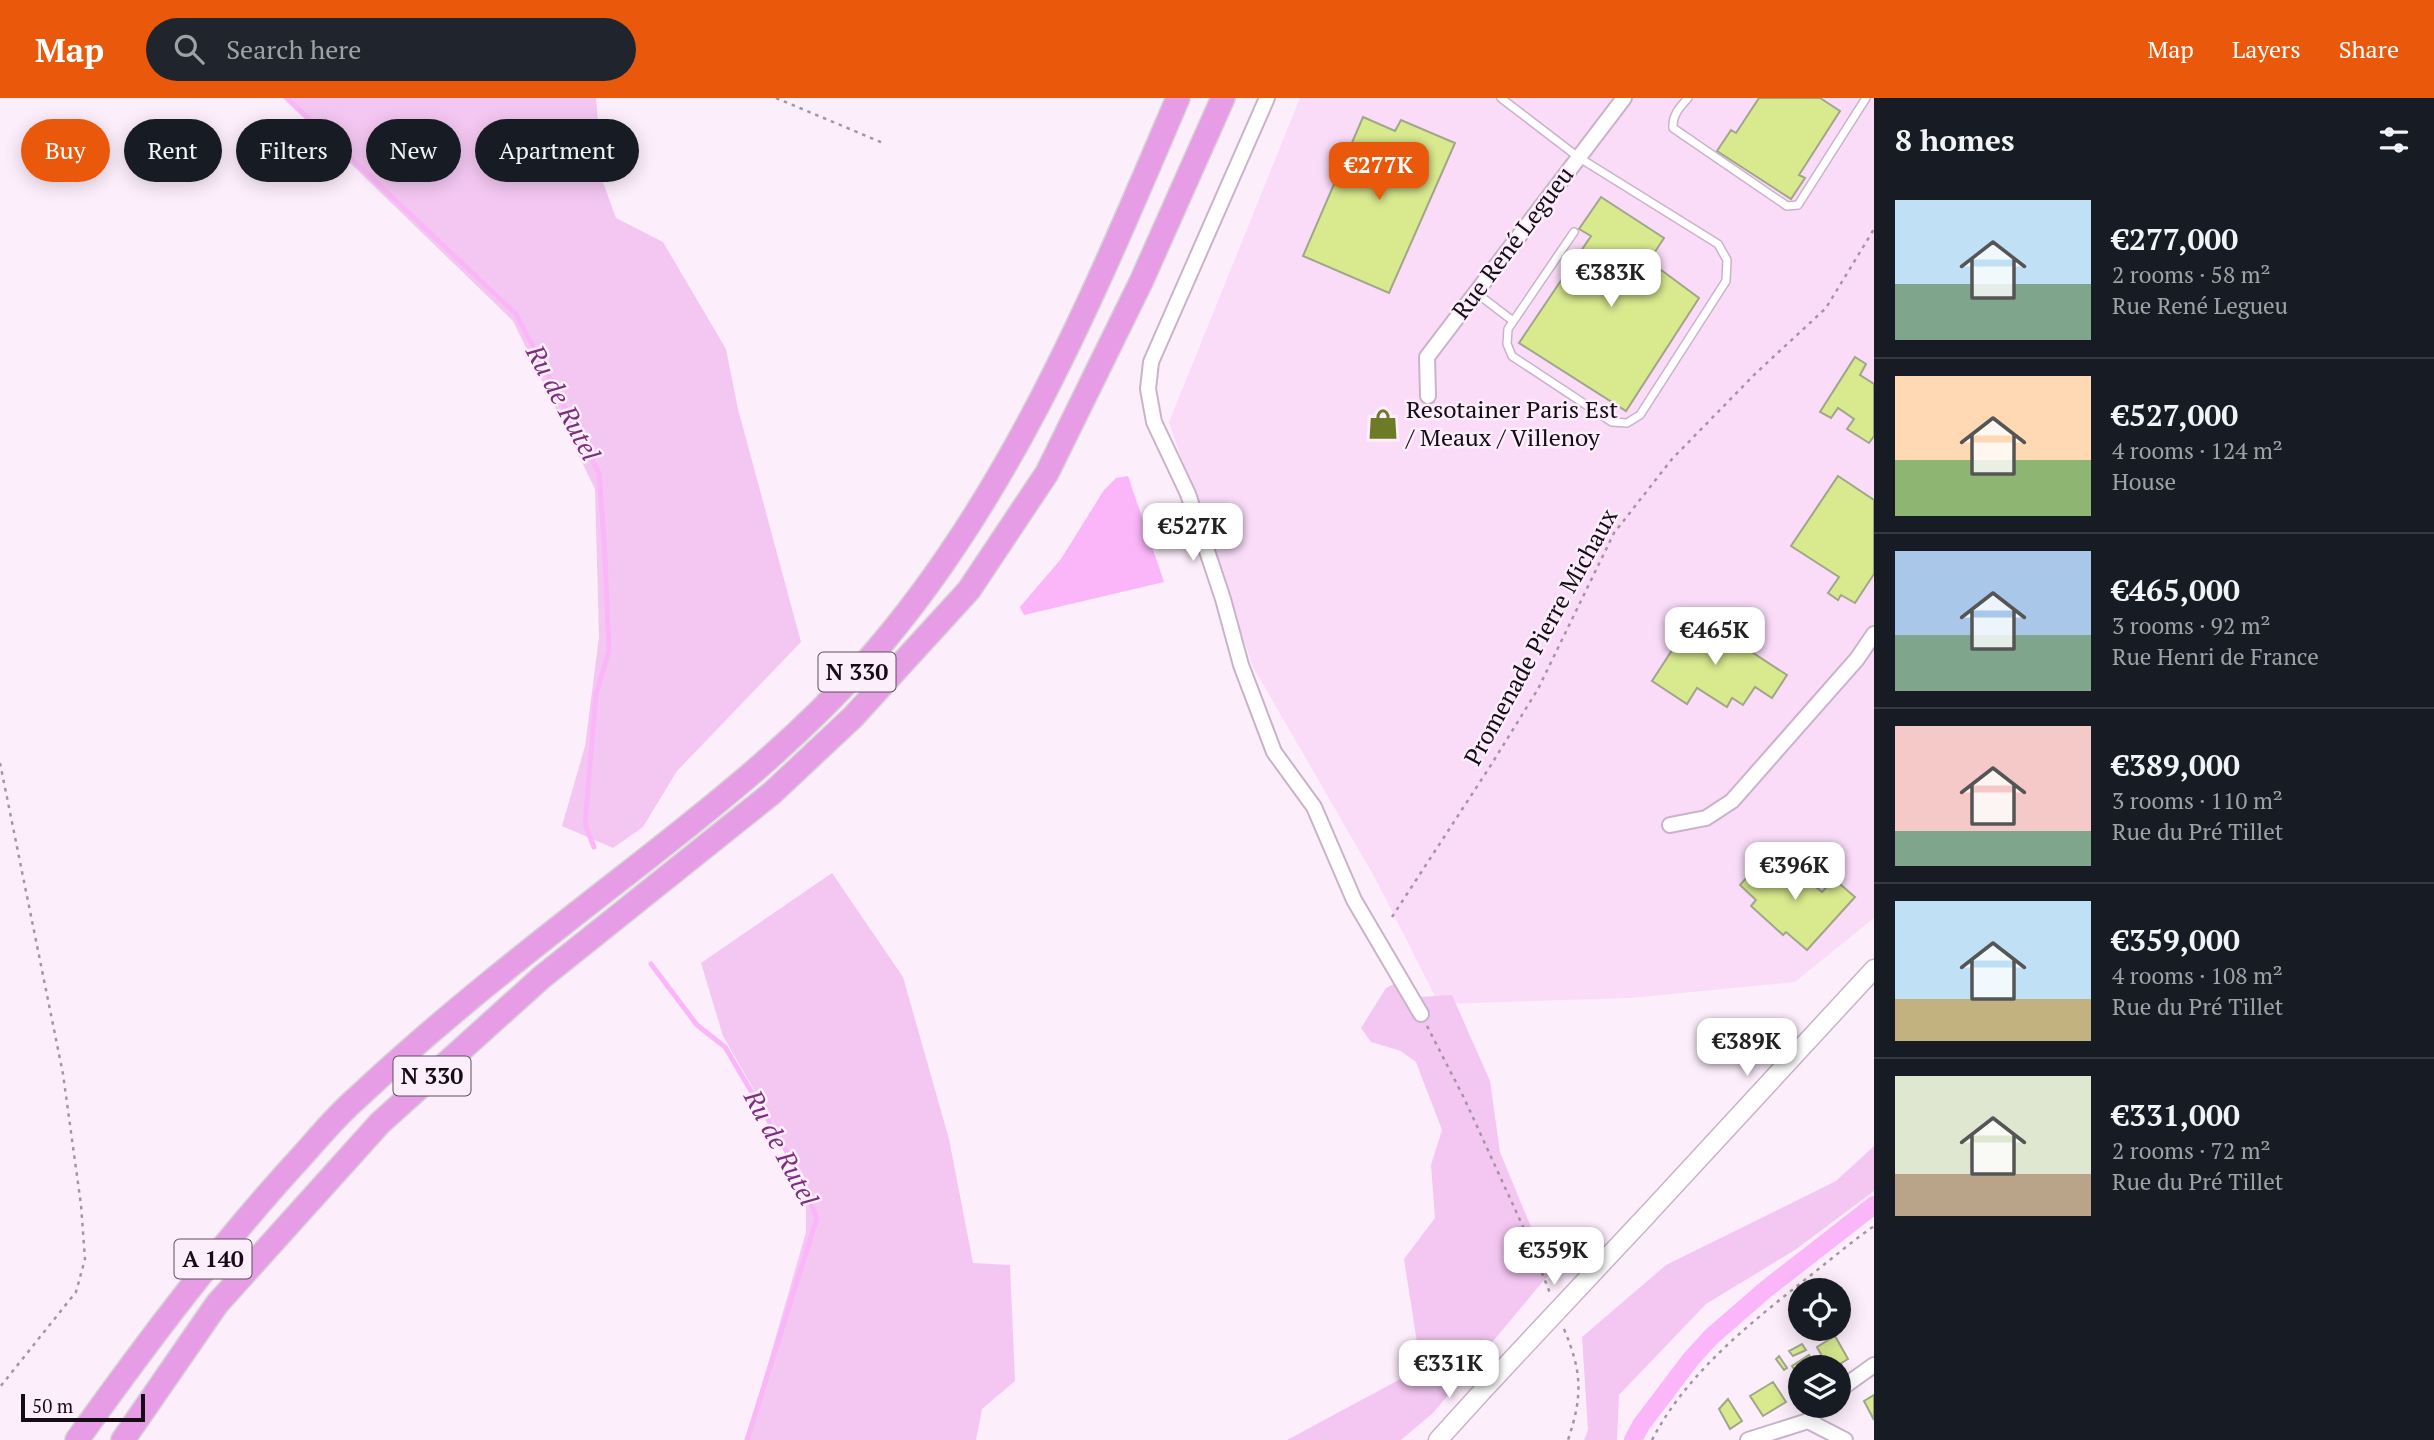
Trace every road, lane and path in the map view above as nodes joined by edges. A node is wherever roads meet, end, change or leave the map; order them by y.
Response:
1 (776, 98) edge
2 (1178, 98) edge
3 (1223, 98) edge
4 (1267, 98) edge
5 (1501, 98) edge
6 (1624, 98) edge
7 (1688, 98) edge
8 (1866, 98) edge
9 (883, 143) dead end
10 (1578, 157) junction
11 (1874, 229) edge
12 (1574, 232) dead end
13 (1475, 292) junction
14 (1513, 321) junction
15 (1429, 396) dead end
16 (1874, 634) edge
17 (0, 763) edge
18 (1670, 825) dead end
19 (1392, 917) dead end
20 (1874, 969) edge
21 (1421, 1014) joint
22 (354, 1100) joint
23 (380, 1123) joint
24 (1874, 1226) edge
25 (1551, 1298) dead end
26 (1562, 1323) dead end
27 (1874, 1365) edge
28 (1851, 1381) edge
29 (0, 1387) edge
30 (1811, 1418) edge
31 (1808, 1421) junction
32 (77, 1437) edge
33 (123, 1440) edge
34 (1438, 1440) edge
35 (1568, 1440) edge
36 (1652, 1440) edge
37 (1748, 1440) edge
38 (1844, 1440) edge

1 - 9 path
2 - 22 highway, N 330
3 - 23 highway, N 330
4 - 21 street
5 - 10 lane
6 - 10 street, Rue René Legueu
7 - 8 lane
10 - 13 street, Rue René Legueu
10 - 14 lane
11 - 19 path, Promenade Pierre Michaux
12 - 14 lane
13 - 14 lane
13 - 15 street, Rue René Legueu
16 - 18 street
17 - 29 path
20 - 34 street, bridge
21 - 25 path
22 - 32 highway, A 140
23 - 33 highway, A 140
24 - 36 path
26 - 35 path
27 - 28 street
30 - 31 street
31 - 37 street
31 - 38 street

